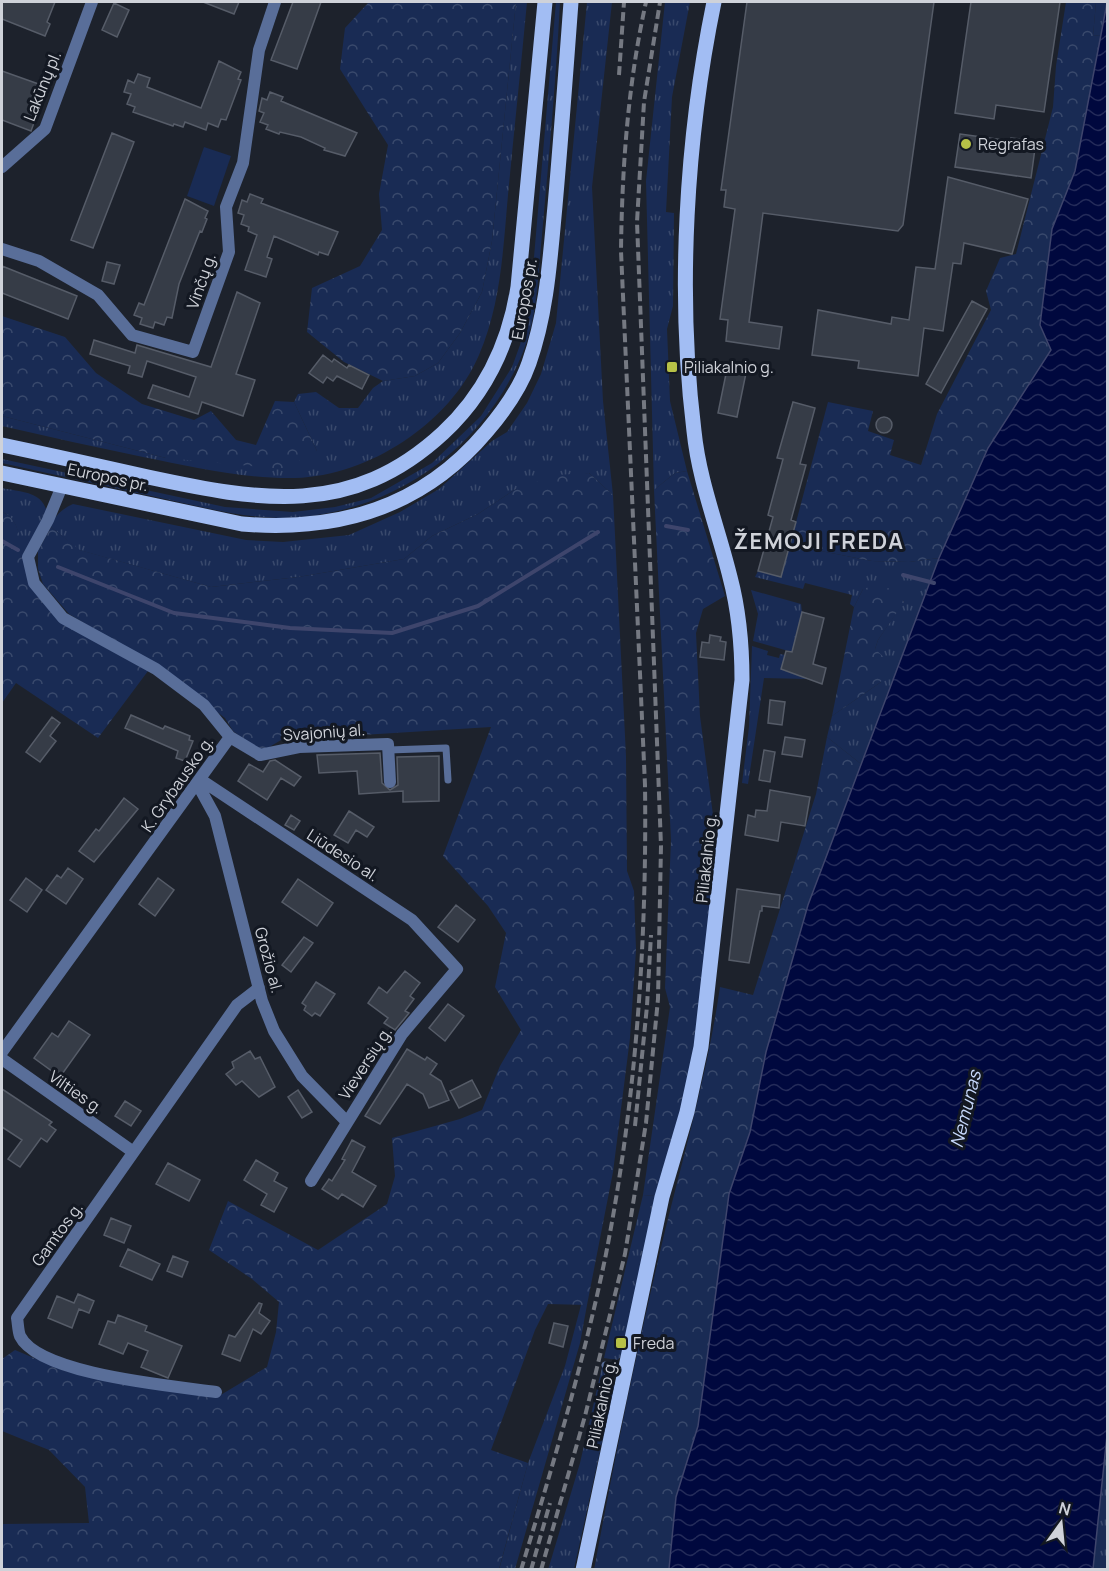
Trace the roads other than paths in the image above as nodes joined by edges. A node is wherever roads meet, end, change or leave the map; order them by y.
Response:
1 (92, 2) edge
2 (275, 2) edge
3 (545, 2) edge
4 (571, 2) edge
5 (714, 2) edge
6 (2, 167) edge
7 (2, 249) edge
8 (2, 445) edge
9 (2, 473) edge
10 (62, 486) junction
11 (230, 737) junction
12 (388, 750) junction
13 (448, 780) dead end
14 (390, 782) dead end
15 (200, 783) junction
16 (457, 969) joint
17 (259, 987) junction
18 (2, 1052) edge
19 (2, 1059) edge
20 (347, 1122) junction
21 (132, 1151) junction
22 (310, 1181) dead end
23 (605, 1365) dead end
24 (626, 1371) junction
25 (216, 1392) dead end
26 (583, 1569) edge

1 - 6 street, Lakūnų pl.
2 - 7 street, Vinčų g.
3 - 8 main road, Europos pr.
4 - 10 main road, Europos pr.
5 - 24 main road, Piliakalnio g.
9 - 10 main road, Europos pr.
10 - 11 street, K. Grybausko g.
11 - 12 street, Svajonių al.
11 - 15 street, K. Grybausko g.
12 - 13 lane
12 - 14 street
15 - 16 street, Liūdesio al.
15 - 17 street, Grožio al.
15 - 18 street, K. Grybausko g.
16 - 20 street, Vieversių g.
17 - 20 street, Grožio al.
17 - 21 street, Gamtos g.
19 - 21 street, Vilties g.
20 - 22 street, Vieversių g.
21 - 25 street, Gamtos g.
23 - 24 lane
24 - 26 main road, Piliakalnio g.

